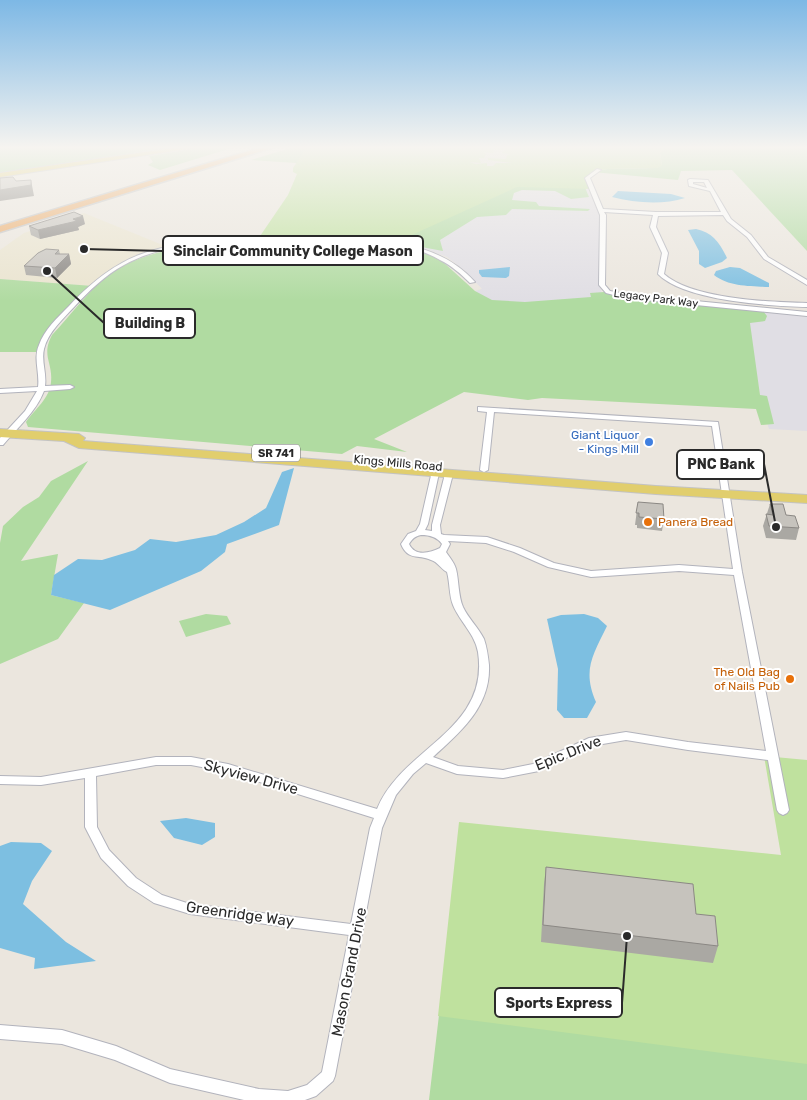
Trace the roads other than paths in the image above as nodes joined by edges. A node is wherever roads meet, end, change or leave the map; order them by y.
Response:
1 (72, 198) edge
2 (101, 198) edge
3 (596, 198) edge
4 (716, 198) edge
5 (601, 210) junction
6 (725, 212) junction
7 (656, 214) junction
8 (0, 220) edge
9 (0, 229) edge
10 (472, 282) dead end
11 (807, 283) edge
12 (807, 305) edge
13 (807, 314) edge
14 (70, 387) dead end
15 (42, 388) junction
16 (0, 390) edge
17 (480, 409) dead end
18 (491, 410) junction
19 (2, 437) edge
20 (69, 439) junction
21 (484, 470) junction
22 (442, 473) junction
23 (726, 493) junction
24 (807, 499) edge
25 (419, 533) junction
26 (442, 543) junction
27 (500, 544) joint
28 (431, 556) junction
29 (451, 571) junction
30 (738, 572) junction
31 (773, 756) junction
32 (425, 758) junction
33 (90, 772) junction
34 (0, 780) edge
35 (783, 810) dead end
36 (381, 815) junction
37 (357, 930) junction
38 (0, 1032) edge

1 - 8 highway
2 - 9 highway
3 - 5 street, Legacy Park Way
4 - 6 street
5 - 7 street
5 - 13 street, Legacy Park Way
6 - 7 street
6 - 11 street
7 - 12 street
10 - 15 street
14 - 15 street
15 - 16 street
15 - 19 street
17 - 18 street
18 - 21 street
18 - 23 street
19 - 20 main road, Kings Mills Road / SR 741
20 - 21 main road, Kings Mills Road / SR 741
20 - 22 main road, Kings Mills Road / SR 741
21 - 23 main road, Kings Mills Road / SR 741
22 - 23 main road, Kings Mills Road / SR 741
22 - 25 street
22 - 26 street
23 - 24 main road, Kings Mills Road / SR 741
23 - 30 street
25 - 26 street
25 - 28 street
26 - 27 street
26 - 28 street
26 - 29 street, Mason Grand Drive
27 - 30 street
28 - 29 street
29 - 32 street, Mason Grand Drive
30 - 31 street
31 - 32 street, Epic Drive
31 - 35 street
32 - 36 street, Mason Grand Drive
33 - 34 street, Skyview Drive
33 - 36 street, Skyview Drive
33 - 37 street, Greenridge Way
36 - 37 street, Mason Grand Drive
37 - 38 street, Mason Grand Drive

